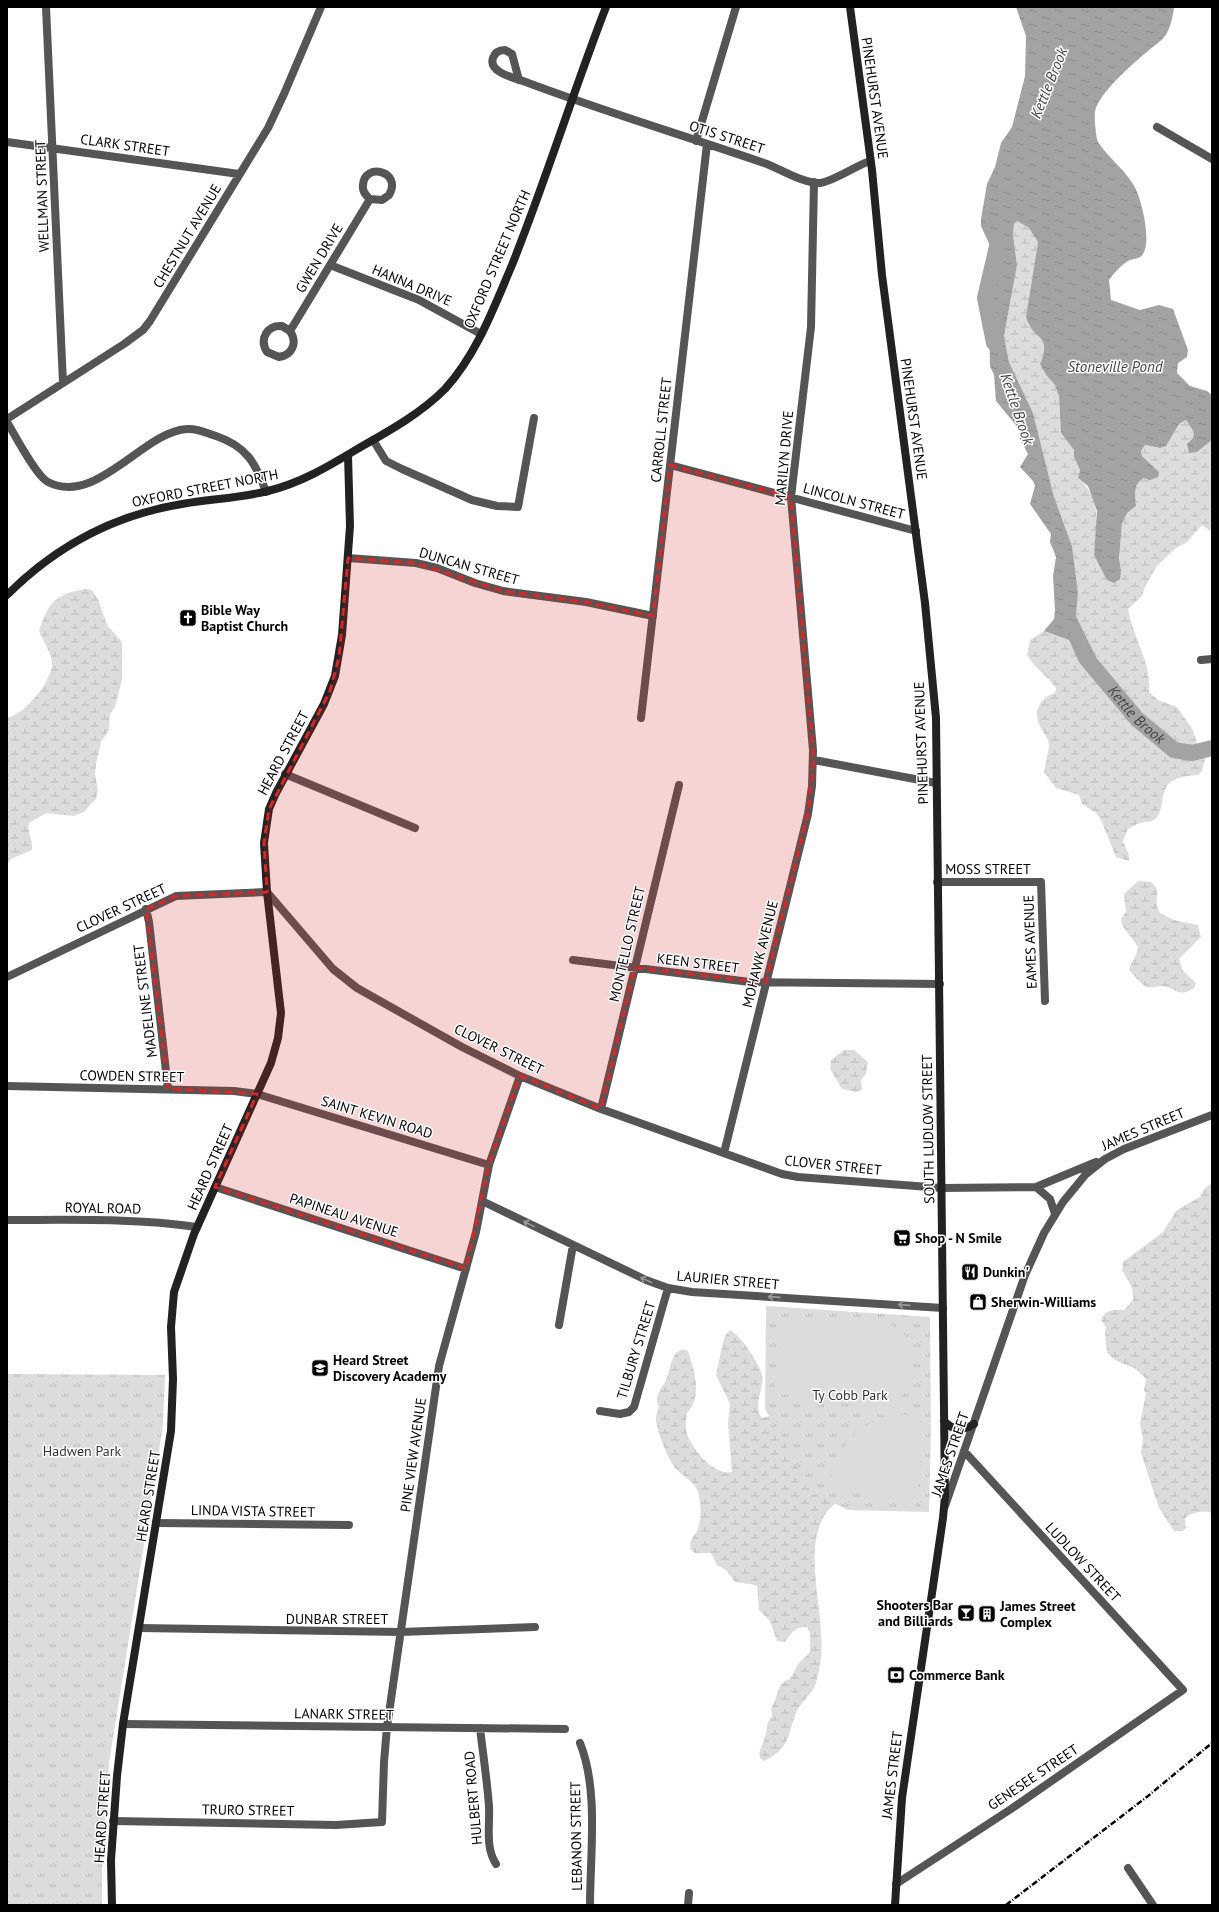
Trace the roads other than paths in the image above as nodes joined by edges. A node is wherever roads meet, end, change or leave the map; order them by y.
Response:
1 (46, 7) edge
2 (321, 7) edge
3 (606, 7) edge
4 (736, 7) edge
5 (850, 7) edge
6 (519, 80) dead end
7 (572, 100) junction
8 (1157, 127) dead end
9 (696, 140) junction
10 (7, 142) edge
11 (706, 144) junction
12 (53, 148) junction
13 (1212, 159) edge
14 (870, 161) junction
15 (239, 174) junction
16 (814, 182) junction
17 (370, 199) dead end
18 (330, 265) junction
19 (290, 331) dead end
20 (481, 334) junction
21 (63, 383) junction
22 (534, 418) dead end
23 (7, 419) edge
24 (7, 422) edge
25 (373, 440) junction
26 (348, 455) junction
27 (670, 465) junction
28 (266, 492) junction
29 (791, 497) junction
30 (916, 531) junction
31 (348, 558) junction
32 (7, 595) edge
33 (653, 616) junction
34 (1212, 659) edge
35 (1201, 660) dead end
36 (641, 718) dead end
37 (814, 760) junction
38 (285, 774) junction
39 (936, 783) junction
40 (679, 785) dead end
41 (415, 828) dead end
42 (936, 836) joint
43 (936, 882) junction
44 (1041, 882) joint
45 (267, 892) junction
46 (146, 909) junction
47 (573, 960) dead end
48 (635, 968) junction
49 (7, 977) edge
50 (766, 983) junction
51 (940, 984) junction
52 (1045, 1001) dead end
53 (520, 1076) junction
54 (7, 1086) edge
55 (168, 1089) junction
56 (257, 1094) junction
57 (601, 1109) junction
58 (1212, 1115) edge
59 (724, 1153) junction
60 (1109, 1156) junction
61 (489, 1165) junction
62 (215, 1187) junction
63 (1036, 1187) junction
64 (942, 1188) junction
65 (482, 1201) junction
66 (1055, 1214) junction
67 (7, 1220) edge
68 (197, 1227) junction
69 (573, 1245) junction
70 (466, 1269) junction
71 (668, 1288) junction
72 (943, 1308) junction
73 (559, 1325) dead end
74 (600, 1411) dead end
75 (944, 1421) junction
76 (974, 1424) junction
77 (964, 1451) junction
78 (944, 1511) junction
79 (156, 1524) junction
80 (349, 1525) dead end
81 (534, 1627) dead end
82 (139, 1628) junction
83 (401, 1632) junction
84 (1183, 1690) joint
85 (123, 1724) junction
86 (387, 1727) junction
87 (480, 1728) junction
88 (565, 1730) dead end
89 (580, 1743) dead end
90 (113, 1821) junction
91 (382, 1822) joint
92 (496, 1864) dead end
93 (1128, 1868) dead end
94 (896, 1884) junction
95 (689, 1892) dead end
96 (112, 1905) edge
97 (590, 1905) edge
98 (688, 1905) edge
99 (895, 1905) edge
100 (1153, 1905) edge

1 - 12 street, WELLMAN STREET
2 - 15 street, CHESTNUT AVENUE
3 - 7 street, OXFORD STREET NORTH
4 - 9 street
5 - 14 street, PINEHURST AVENUE
6 - 7 street, OTIS STREET
7 - 9 street, OTIS STREET
7 - 20 street, OXFORD STREET NORTH
8 - 13 street
9 - 11 street, OTIS STREET
10 - 12 street, CLARK STREET
11 - 16 street, OTIS STREET
11 - 27 street, CARROLL STREET
12 - 15 street, CLARK STREET
12 - 21 street, WELLMAN STREET
14 - 16 street
14 - 30 street, PINEHURST AVENUE
15 - 21 street, CHESTNUT AVENUE
16 - 29 street, MARILYN DRIVE
17 - 18 street, GWEN DRIVE
18 - 19 street, GWEN DRIVE
18 - 20 street, HANNA DRIVE
20 - 25 street, OXFORD STREET NORTH
21 - 23 street, CHESTNUT AVENUE
22 - 25 street
24 - 28 street
25 - 26 street, OXFORD STREET NORTH
26 - 28 street, OXFORD STREET NORTH
26 - 31 street, HEARD STREET
27 - 29 street, LINCOLN STREET
27 - 33 street, CARROLL STREET
28 - 32 street, OXFORD STREET NORTH
29 - 30 street, LINCOLN STREET
29 - 37 street, MARILYN DRIVE
30 - 39 street, PINEHURST AVENUE
31 - 33 street, DUNCAN STREET
31 - 38 street, HEARD STREET
33 - 36 street, CARROLL STREET
34 - 35 street
37 - 39 street
37 - 50 street, MOHAWK AVENUE
38 - 41 street
38 - 45 street, HEARD STREET
39 - 42 street, PINEHURST AVENUE
40 - 48 street, MONTELLO STREET
42 - 43 street, SOUTH LUDLOW STREET
43 - 44 street, MOSS STREET
43 - 51 street, SOUTH LUDLOW STREET
44 - 52 street, EAMES AVENUE
45 - 46 street, CLOVER STREET
45 - 53 street, CLOVER STREET
45 - 56 street, HEARD STREET
46 - 49 street, CLOVER STREET
46 - 55 street, MADELINE STREET
47 - 48 street, KEEN STREET
48 - 50 street, KEEN STREET
48 - 57 street, MONTELLO STREET
50 - 51 street, KEEN STREET
50 - 59 street, MOHAWK AVENUE
51 - 64 street, SOUTH LUDLOW STREET
53 - 57 street, CLOVER STREET
53 - 61 street, PINE VIEW AVENUE
54 - 55 street, COWDEN STREET
55 - 56 street, COWDEN STREET
56 - 61 street, SAINT KEVIN ROAD
56 - 62 street, HEARD STREET
57 - 59 street, CLOVER STREET
58 - 60 street, JAMES STREET
59 - 64 street, CLOVER STREET
60 - 63 street, CLOVER STREET
60 - 66 street, JAMES STREET
61 - 65 street, PINE VIEW AVENUE
62 - 68 street, HEARD STREET
62 - 70 street, PAPINEAU AVENUE
63 - 64 street, CLOVER STREET
63 - 66 street
64 - 72 street, SOUTH LUDLOW STREET
69 -> 65 street, LAURIER STREET
65 - 70 street, PINE VIEW AVENUE
66 - 76 street, JAMES STREET
67 - 68 street, ROYAL ROAD
68 - 79 street, HEARD STREET
71 -> 69 street, LAURIER STREET
69 - 73 street
70 - 83 street, PINE VIEW AVENUE
72 -> 71 street, LAURIER STREET
71 - 74 street, TILBURY STREET
72 - 75 street, SOUTH LUDLOW STREET
75 - 76 street
75 - 78 street, SOUTH LUDLOW STREET
76 - 77 street, JAMES STREET
77 - 78 street, JAMES STREET
77 - 84 street, LUDLOW STREET
78 - 94 street, JAMES STREET
79 - 80 street, LINDA VISTA STREET
79 - 82 street, HEARD STREET
81 - 83 street, DUNBAR STREET
82 - 83 street, DUNBAR STREET
82 - 85 street, HEARD STREET
83 - 86 street, PINE VIEW AVENUE
84 - 94 street, GENESEE STREET
85 - 86 street, LANARK STREET
85 - 90 street, HEARD STREET
86 - 87 street, LANARK STREET
86 - 91 street, PINE VIEW AVENUE
87 - 88 street, LANARK STREET
87 - 92 street, HULBERT ROAD
89 - 97 street, LEBANON STREET
90 - 91 street, TRURO STREET
90 - 96 street, HEARD STREET
93 - 100 street
94 - 99 street, JAMES STREET
95 - 98 street

